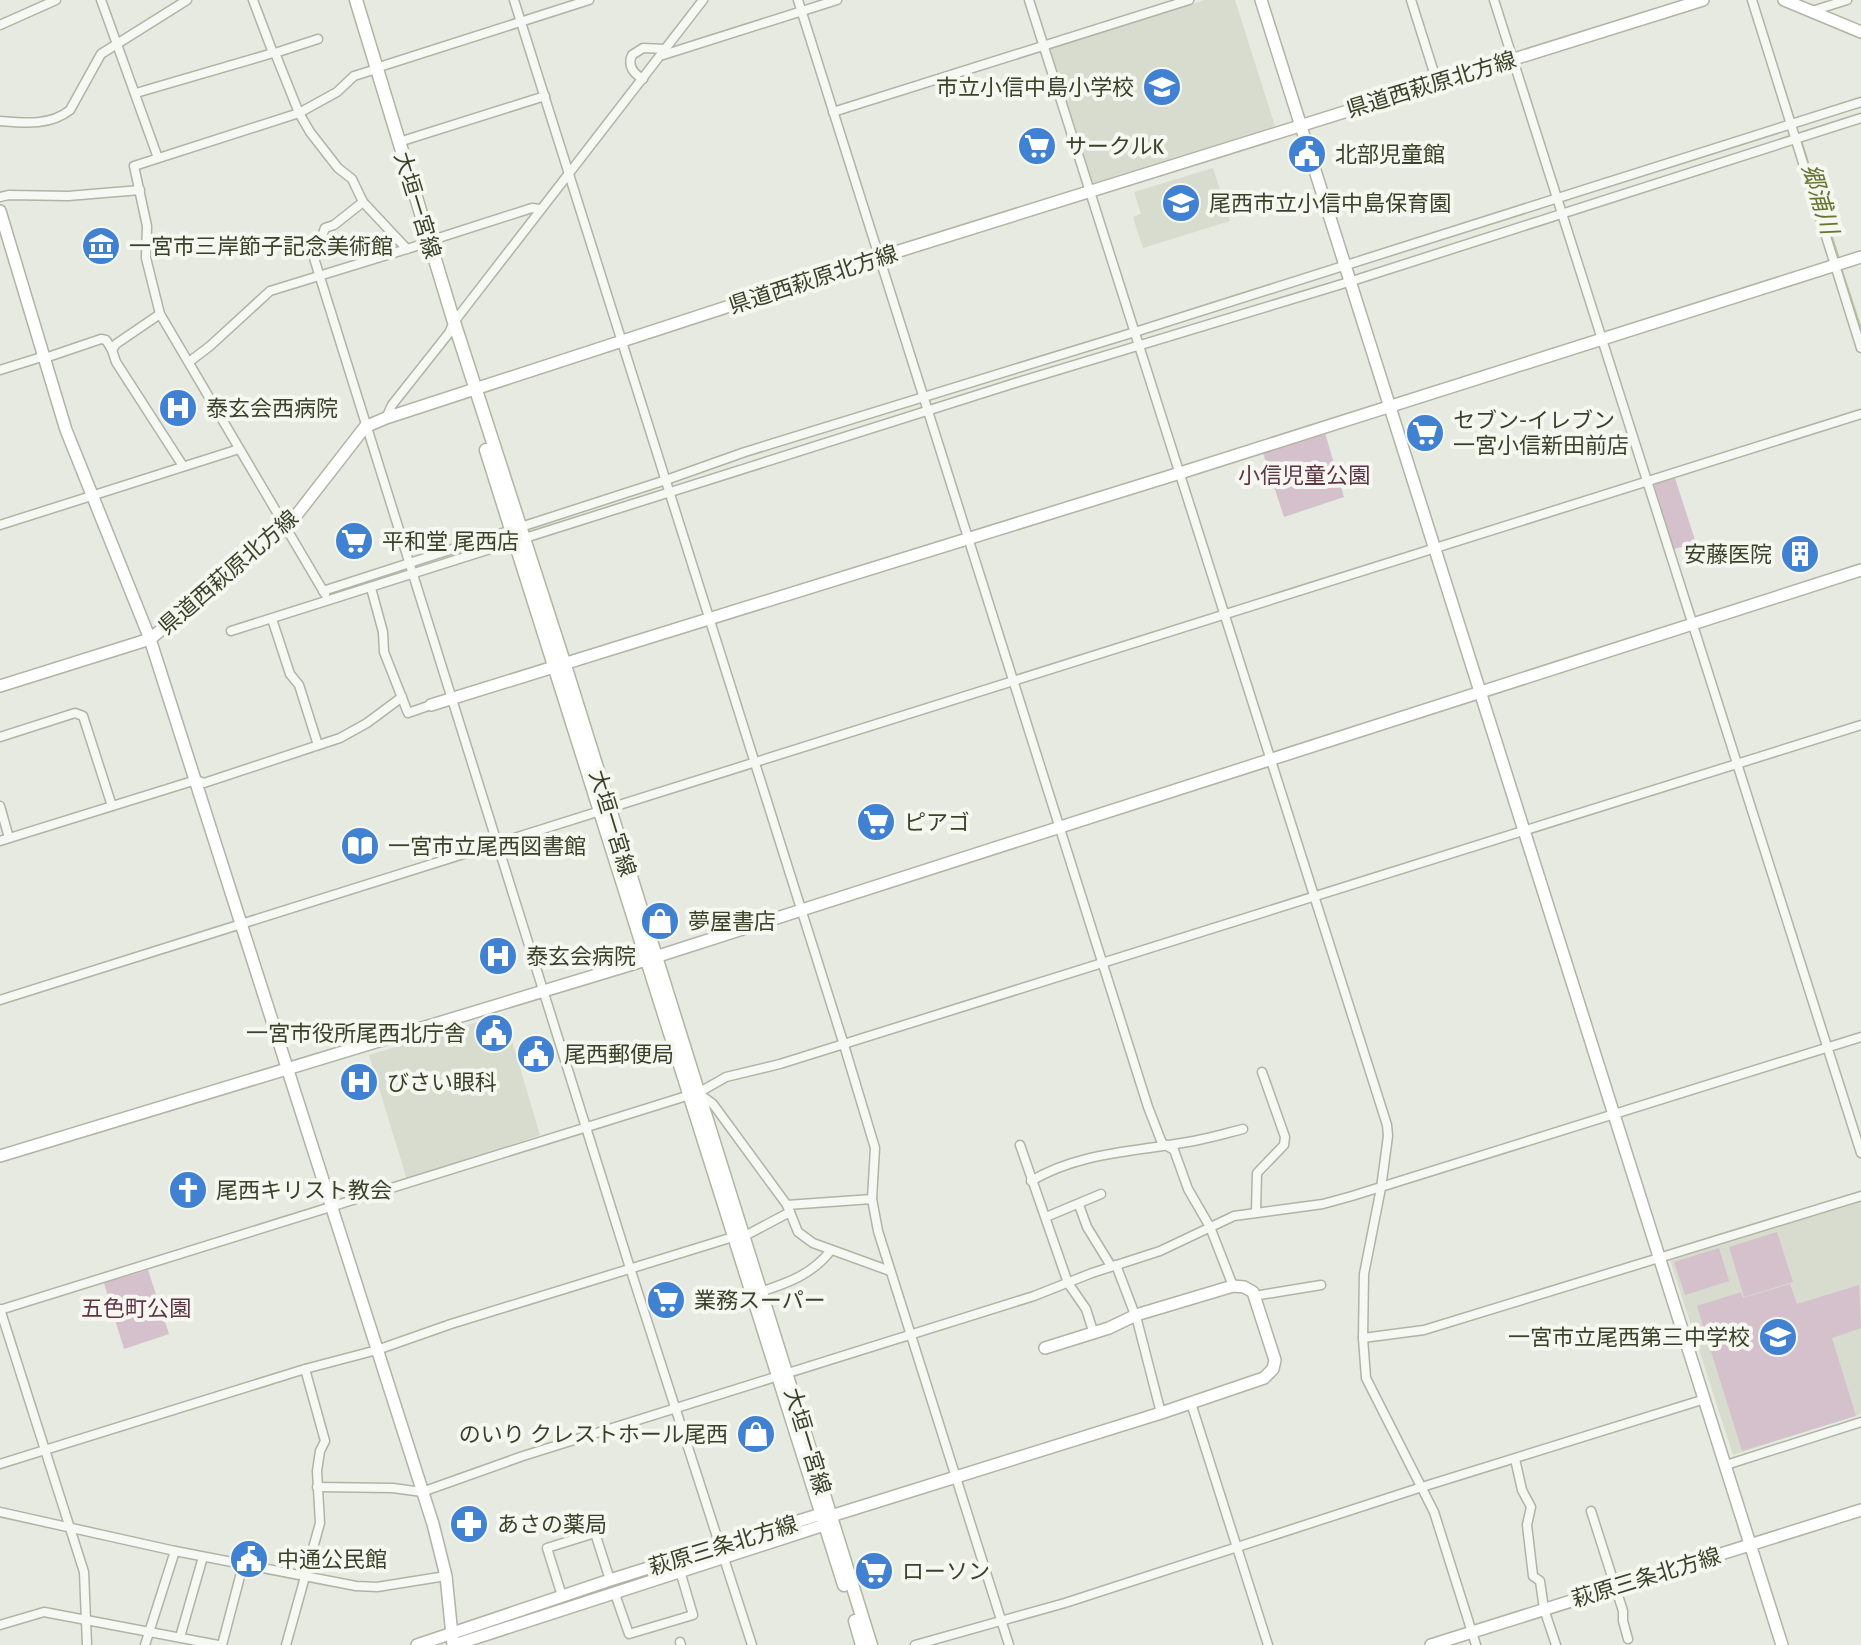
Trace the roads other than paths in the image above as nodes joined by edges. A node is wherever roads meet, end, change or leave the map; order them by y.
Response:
1 (56, 0) edge
2 (101, 0) edge
3 (187, 0) edge
4 (253, 0) edge
5 (347, 0) edge
6 (356, 0) edge
7 (514, 0) edge
8 (589, 0) edge
9 (703, 0) edge
10 (798, 0) edge
11 (837, 0) edge
12 (1029, 0) edge
13 (1189, 0) edge
14 (1261, 0) edge
15 (1411, 0) edge
16 (1494, 0) edge
17 (1703, 0) edge
18 (1752, 0) edge
19 (1784, 0) edge
20 (1847, 0) edge
21 (1162, 4) edge
22 (1812, 11) junction
23 (801, 12) junction
24 (522, 23) junction
25 (0, 25) edge
26 (1861, 32) edge
27 (318, 39) dead end
28 (117, 44) junction
29 (1044, 46) junction
30 (274, 53) junction
31 (664, 53) junction
32 (1513, 60) junction
33 (373, 70) junction
34 (643, 79) junction
35 (1437, 82) junction
36 (136, 93) junction
37 (545, 96) junction
38 (1861, 102) edge
39 (833, 112) junction
40 (299, 113) junction
41 (1861, 118) edge
42 (0, 121) edge
43 (1790, 123) junction
44 (1302, 124) junction
45 (1795, 139) junction
46 (399, 142) junction
47 (158, 158) junction
48 (568, 175) junction
49 (140, 190) junction
50 (1090, 191) junction
51 (0, 197) edge
52 (1557, 198) junction
53 (363, 202) junction
54 (540, 209) junction
55 (0, 211) edge
56 (1562, 213) junction
57 (426, 242) junction
58 (407, 249) junction
59 (880, 257) junction
60 (1861, 257) edge
61 (1835, 265) junction
62 (1345, 266) junction
63 (320, 277) junction
64 (1352, 281) junction
65 (160, 314) junction
66 (452, 327) junction
67 (1135, 332) junction
68 (1604, 339) junction
69 (621, 341) junction
70 (1139, 346) junction
71 (1861, 348) edge
72 (112, 350) junction
73 (45, 357) junction
74 (189, 362) junction
75 (0, 370) edge
76 (472, 391) junction
77 (925, 396) junction
78 (1391, 406) junction
79 (930, 410) junction
80 (1861, 414) edge
81 (386, 418) junction
82 (365, 427) junction
83 (239, 449) junction
84 (183, 466) junction
85 (1180, 473) junction
86 (666, 480) junction
87 (1648, 482) junction
88 (669, 493) junction
89 (92, 496) junction
90 (0, 525) edge
91 (285, 528) junction
92 (517, 534) junction
93 (967, 537) junction
94 (1437, 549) junction
95 (408, 563) junction
96 (1861, 570) edge
97 (412, 575) junction
98 (371, 588) junction
99 (323, 591) junction
100 (330, 601) junction
101 (1225, 614) junction
102 (272, 619) junction
103 (708, 620) junction
104 (1693, 623) junction
105 (231, 631) dead end
106 (150, 639) junction
107 (559, 664) junction
108 (1012, 679) junction
109 (0, 686) edge
110 (1482, 692) junction
111 (402, 697) junction
112 (453, 698) junction
113 (431, 705) joint
114 (1861, 725) edge
115 (0, 737) edge
116 (318, 745) junction
117 (1270, 759) junction
118 (754, 762) junction
119 (1738, 765) junction
120 (196, 780) junction
121 (0, 806) edge
122 (112, 806) junction
123 (604, 809) junction
124 (1059, 826) junction
125 (1526, 831) junction
126 (5, 839) edge
127 (498, 842) junction
128 (1314, 897) junction
129 (800, 910) junction
130 (241, 923) junction
131 (650, 958) junction
132 (1104, 965) junction
133 (545, 991) junction
134 (0, 1000) edge
135 (1861, 1037) edge
136 (844, 1045) junction
137 (1827, 1048) junction
138 (287, 1068) junction
139 (1262, 1072) dead end
140 (694, 1094) junction
141 (1615, 1115) junction
142 (587, 1128) junction
143 (1243, 1129) dead end
144 (1020, 1145) dead end
145 (1167, 1146) junction
146 (1861, 1153) edge
147 (0, 1156) edge
148 (1031, 1181) junction
149 (1381, 1188) junction
150 (1101, 1194) dead end
151 (1861, 1196) edge
152 (872, 1199) junction
153 (1079, 1205) junction
154 (788, 1208) junction
155 (332, 1209) junction
156 (1256, 1211) junction
157 (1046, 1217) junction
158 (1210, 1227) junction
159 (738, 1237) junction
160 (831, 1250) junction
161 (1660, 1258) junction
162 (1113, 1265) junction
163 (630, 1268) junction
164 (890, 1271) junction
165 (1068, 1283) junction
166 (1321, 1285) dead end
167 (1233, 1286) junction
168 (760, 1292) junction
169 (1254, 1296) junction
170 (0, 1310) edge
171 (1136, 1315) junction
172 (1093, 1331) junction
173 (910, 1335) junction
174 (1363, 1338) junction
175 (1045, 1348) dead end
176 (377, 1350) junction
177 (305, 1369) junction
178 (783, 1376) junction
179 (1705, 1399) junction
180 (1191, 1403) junction
181 (676, 1410) junction
182 (1161, 1413) junction
183 (1861, 1422) edge
184 (45, 1450) junction
185 (1515, 1459) junction
186 (0, 1464) edge
187 (1726, 1465) junction
188 (955, 1475) junction
189 (317, 1487) junction
190 (1422, 1487) junction
191 (422, 1492) junction
192 (1861, 1510) edge
193 (1591, 1511) dead end
194 (0, 1512) edge
195 (825, 1518) junction
196 (70, 1528) junction
197 (1751, 1545) junction
198 (1237, 1547) junction
199 (175, 1551) junction
200 (723, 1551) junction
201 (203, 1557) junction
202 (243, 1565) junction
203 (680, 1571) junction
204 (446, 1576) junction
205 (304, 1578) junction
206 (610, 1580) junction
207 (1616, 1587) junction
208 (615, 1594) junction
209 (562, 1596) junction
210 (1544, 1609) junction
211 (86, 1620) junction
212 (1001, 1620) junction
213 (0, 1625) edge
214 (151, 1632) junction
215 (1472, 1632) junction
216 (180, 1637) junction
217 (1628, 1639) dead end
218 (453, 1641) edge
219 (87, 1645) edge
220 (145, 1645) edge
221 (220, 1645) edge
222 (286, 1645) edge
223 (417, 1645) edge
224 (752, 1645) edge
225 (862, 1645) edge
226 (871, 1645) edge
227 (915, 1645) edge
228 (1009, 1645) edge
229 (1268, 1645) edge
230 (1431, 1645) edge
231 (1476, 1645) edge
232 (1556, 1645) edge
233 (1782, 1645) edge

1 - 25 street
2 - 28 street
3 - 28 street
4 - 30 street
5 - 33 main road, 大垣一宮線
6 - 33 main road, 大垣一宮線
7 - 24 street
8 - 24 street
9 - 31 street
10 - 23 street
11 - 23 street
12 - 29 street
13 - 21 street
14 - 44 street
15 - 35 street
16 - 32 street
17 - 32 street, 県道西萩原北方線
18 - 43 street
19 - 22 street
20 - 22 street
21 - 29 street
22 - 26 street
23 - 31 street
23 - 39 street
24 - 33 street
24 - 37 street
27 - 30 street
28 - 36 street
28 - 42 street
29 - 39 street
29 - 50 street
30 - 36 street
30 - 40 street
31 - 34 street
31 - 34 street
32 - 35 street, 県道西萩原北方線
32 - 52 street
33 - 40 street
33 - 46 main road, 大垣一宮線
33 - 57 main road, 大垣一宮線
34 - 48 street
35 - 44 street, 県道西萩原北方線
36 - 47 street
37 - 46 street
37 - 48 street
38 - 43 street
39 - 59 street
40 - 47 street
40 - 53 street
41 - 45 street
43 - 45 street
43 - 52 street
44 - 50 street, 県道西萩原北方線
44 - 62 street
45 - 56 street
45 - 61 street
46 - 57 main road, 大垣一宮線
47 - 49 street
48 - 54 street
48 - 69 street
49 - 51 street
49 - 65 street
50 - 59 street, 県道西萩原北方線
50 - 67 street
52 - 56 street
52 - 62 street
53 - 58 street
53 - 63 street
54 - 57 street
54 - 66 street
55 - 73 street
56 - 64 street
56 - 68 street
57 - 58 street
57 - 66 main road, 大垣一宮線
58 - 63 street
59 - 69 street, 県道西萩原北方線
59 - 77 street
60 - 61 street
61 - 68 street
61 - 71 street
62 - 64 street
62 - 67 street
63 - 74 street
63 - 82 street
64 - 70 street
64 - 78 street
65 - 72 street
65 - 74 street
66 - 76 main road, 大垣一宮線
66 - 81 street
67 - 70 street
67 - 77 street
68 - 78 street
68 - 87 street
69 - 76 street, 県道西萩原北方線
69 - 86 street
70 - 79 street
70 - 85 street
72 - 73 street
72 - 84 street
73 - 75 street
73 - 89 street
74 - 83 street
76 - 81 street, 県道西萩原北方線
76 - 92 main road, 大垣一宮線
77 - 79 street
77 - 86 street
78 - 85 street
78 - 94 street
79 - 88 street
79 - 93 street
80 - 87 street
81 - 82 street, 県道西萩原北方線
82 - 91 street, 県道西萩原北方線
82 - 95 street
83 - 84 street
83 - 91 street
84 - 89 street
85 - 93 street
85 - 101 street
86 - 88 street
86 - 92 street
87 - 94 street
87 - 104 street
88 - 92 street
88 - 103 street
89 - 90 street
89 - 106 street
91 - 99 street
91 - 106 street, 県道西萩原北方線
92 - 95 street
92 - 97 street
92 - 107 main road, 大垣一宮線
93 - 103 street
93 - 108 street
94 - 101 street
94 - 110 street
95 - 97 street
95 - 99 street
96 - 104 street
97 - 98 street
97 - 112 street
98 - 100 street
98 - 111 street
99 - 100 street
100 - 102 street
101 - 108 street
101 - 117 street
102 - 105 street
102 - 116 street
103 - 107 street
103 - 118 street
104 - 110 street
104 - 119 street
106 - 109 street, 県道西萩原北方線
106 - 120 street
107 - 112 street
107 - 123 main road, 大垣一宮線
108 - 118 street
108 - 124 street
110 - 117 street
110 - 125 street
111 - 113 street
111 - 116 street
112 - 113 street
112 - 127 street
114 - 119 street
115 - 122 street
116 - 120 street
117 - 124 street
117 - 128 street
118 - 123 street
118 - 129 street
119 - 125 street
119 - 137 street
120 - 122 street
120 - 130 street
121 - 126 street
122 - 126 street
123 - 127 street
123 - 131 main road, 大垣一宮線
124 - 129 street
124 - 132 street
125 - 128 street
125 - 141 street
127 - 130 street
127 - 133 street
128 - 132 street
128 - 149 street
129 - 131 street
129 - 136 street
130 - 134 street
130 - 138 street
131 - 133 street
131 - 140 main road, 大垣一宮線
132 - 136 street
132 - 145 street
133 - 138 street
133 - 142 street
135 - 137 street
136 - 140 street
136 - 152 street
137 - 141 street
137 - 146 street
138 - 147 street
138 - 155 street
139 - 156 street
140 - 142 street
140 - 154 street
140 - 159 main road, 大垣一宮線
141 - 149 street
141 - 161 street
142 - 155 street
142 - 163 street
143 - 145 street
144 - 148 street
145 - 148 street
145 - 158 street
148 - 157 street
149 - 156 street
149 - 174 street
150 - 153 street
151 - 161 street
152 - 154 street
152 - 164 street
153 - 157 street
153 - 162 street
154 - 159 street
154 - 160 street
155 - 170 street
155 - 176 street
156 - 158 street
157 - 165 street
158 - 162 street
158 - 167 street
159 - 163 street
159 - 168 main road, 大垣一宮線
159 - 178 main road, 大垣一宮線
160 - 164 street
160 - 168 street
161 - 174 street
161 - 179 street
162 - 165 street
162 - 171 street
163 - 176 street
163 - 181 street
164 - 173 street
165 - 172 street
165 - 173 street
166 - 169 street
167 - 169 street
167 - 171 street
168 - 178 main road, 大垣一宮線
169 - 180 street, 萩原三条北方線
170 - 184 street
171 - 172 street
171 - 182 street
172 - 175 street
173 - 178 street
173 - 188 street
174 - 190 street
176 - 177 street
176 - 191 street
177 - 184 street
177 - 189 street
178 - 181 street
178 - 195 main road, 大垣一宮線
179 - 185 street
179 - 187 street
180 - 182 street, 萩原三条北方線
180 - 198 street
181 - 191 street
181 - 200 street
182 - 188 street, 萩原三条北方線
183 - 187 street
184 - 186 street
184 - 196 street
185 - 190 street
185 - 210 street
187 - 197 street
188 - 195 street, 萩原三条北方線
188 - 212 street
189 - 191 street
189 - 205 street
190 - 198 street
190 - 215 street
191 - 204 street
192 - 197 street, 萩原三条北方線
193 - 207 street
194 - 196 street
195 - 200 street, 萩原三条北方線
195 - 225 main road, 大垣一宮線
195 - 226 main road, 大垣一宮線
196 - 199 street
196 - 211 street
197 - 207 street, 萩原三条北方線
197 - 233 street
198 - 212 street
198 - 229 street
199 - 201 street
199 - 214 street
200 - 203 street, 萩原三条北方線
200 - 206 street, 萩原三条北方線
200 - 224 street
201 - 202 street
201 - 216 street
202 - 205 street
202 - 221 street
203 - 208 street, 萩原三条北方線
203 - 208 street
204 - 205 street
204 - 218 street
205 - 222 street
206 - 209 street, 萩原三条北方線
206 - 209 street
207 - 210 street, 萩原三条北方線
207 - 217 street
208 - 218 street, 萩原三条北方線
209 - 218 street, 萩原三条北方線
210 - 215 street, 萩原三条北方線
210 - 232 street
211 - 213 street
211 - 214 street
211 - 219 street
212 - 227 street
212 - 228 street
214 - 216 street
214 - 220 street
215 - 230 street, 萩原三条北方線
215 - 231 street
216 - 221 street
218 - 223 street, 萩原三条北方線

